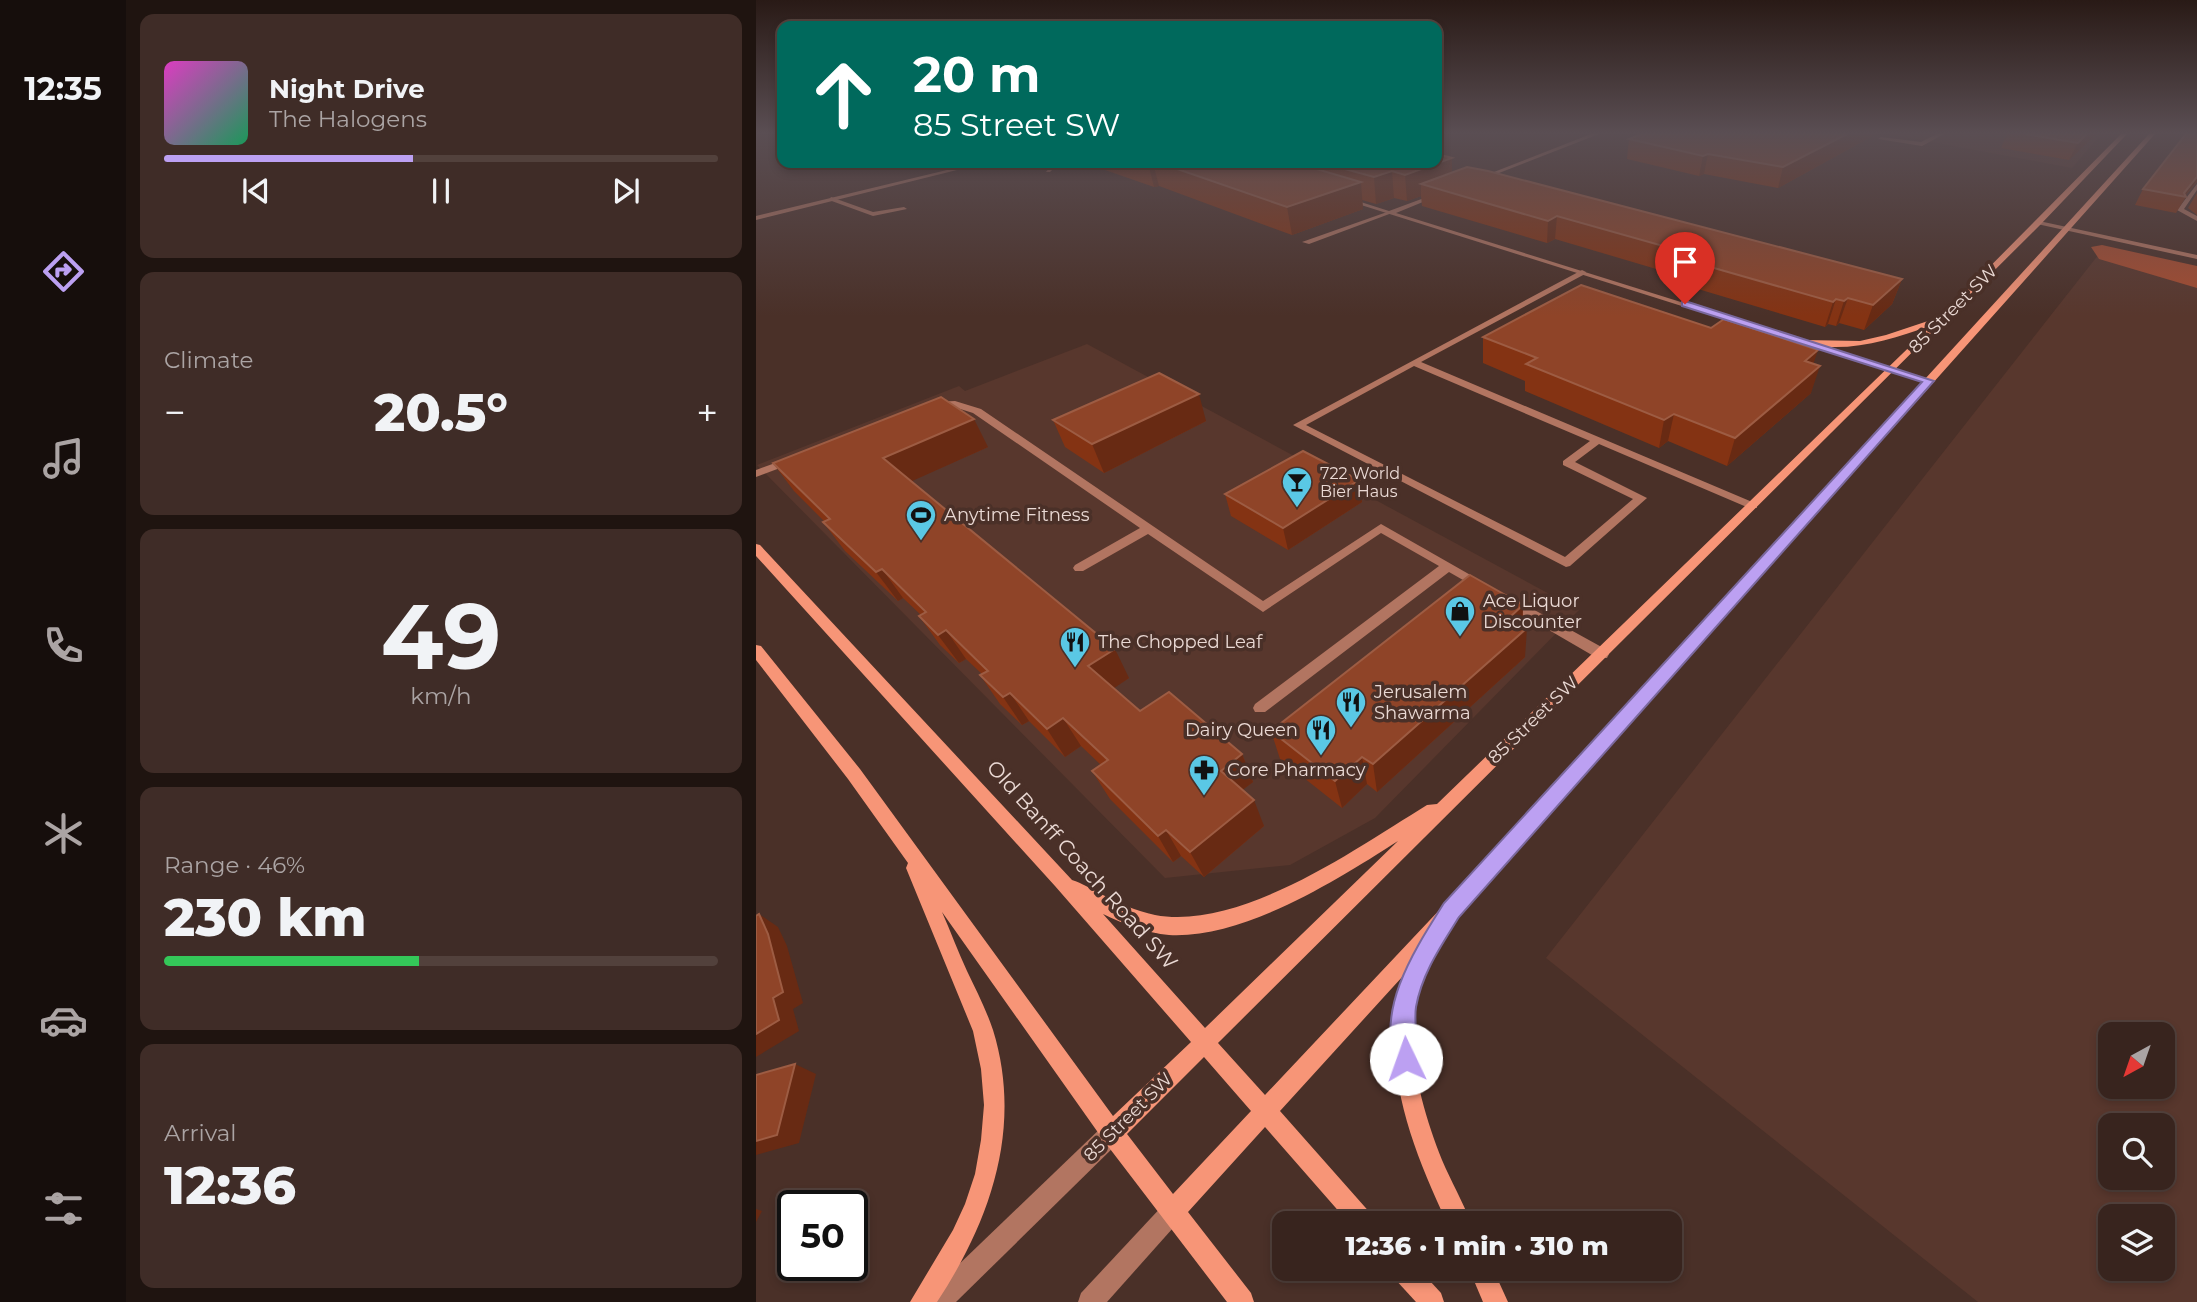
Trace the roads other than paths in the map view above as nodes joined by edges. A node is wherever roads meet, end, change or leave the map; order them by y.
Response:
1 (852, 195) edge
2 (1436, 195) edge
3 (2066, 195) edge
4 (2098, 195) edge
5 (2192, 195) edge
6 (1336, 196) edge
7 (831, 200) junction
8 (904, 209) dead end
9 (1389, 213) junction
10 (756, 218) edge
11 (2197, 219) edge
12 (2039, 223) junction
13 (2067, 229) junction
14 (1306, 242) dead end
15 (2197, 257) edge
16 (1582, 272) junction
17 (1944, 318) junction
18 (1807, 342) junction
19 (1415, 362) junction
20 (1892, 369) junction
21 (1929, 381) junction
22 (927, 407) edge
23 (1598, 440) junction
24 (808, 453) edge
25 (756, 474) edge
26 (1753, 506) junction
27 (1148, 529) junction
28 (756, 548) edge
29 (1448, 566) junction
30 (1079, 568) dead end
31 (756, 650) edge
32 (1602, 654) junction
33 (1260, 708) dead end
34 (1455, 797) junction
35 (905, 844) junction
36 (1060, 880) junction
37 (1451, 910) junction
38 (1205, 1041) junction
39 (1265, 1110) junction
40 (1112, 1133) junction
41 (1172, 1211) junction
42 (1353, 1211) edge
43 (1453, 1211) edge
44 (1414, 1281) edge
45 (1486, 1281) edge
46 (922, 1302) edge
47 (938, 1302) edge
48 (1090, 1302) edge
49 (1242, 1302) edge
50 (1432, 1302) edge
51 (1496, 1302) edge

1 - 7 street
2 - 9 street
3 - 12 main road, 85 Street SW
4 - 13 main road, 85 Street SW
5 - 11 street
6 - 9 street
7 - 8 street
7 - 10 street
9 - 14 street
9 - 16 street
12 - 13 street
12 - 17 main road, 85 Street SW
13 - 15 street
13 - 21 main road, 85 Street SW
16 - 18 street
16 - 19 street
17 - 18 main road
17 - 20 main road, 85 Street SW
18 - 20 street
19 - 23 street
19 - 23 street
20 - 21 street
20 - 26 main road, 85 Street SW
21 - 37 main road, 85 Street SW
22 - 27 street
23 - 26 street
24 - 25 street
26 - 32 main road, 85 Street SW
27 - 29 street
27 - 30 street
28 - 36 main road, Old Banff Coach Road SW
29 - 32 street
29 - 33 street
31 - 35 main road
32 - 34 main road, 85 Street SW
34 - 36 main road
34 - 38 main road, 85 Street SW
35 - 40 main road
35 - 46 main road
36 - 38 main road, Old Banff Coach Road SW
37 - 39 main road, 85 Street SW
37 - 43 main road
38 - 39 main road, Old Banff Coach Road SW
38 - 40 main road, 85 Street SW
39 - 41 main road, 85 Street SW
39 - 42 main road, Old Banff Coach Road SW
40 - 41 main road
40 - 47 street, 85 Street SW
41 - 48 street, 85 Street SW
41 - 49 main road
44 - 50 main road
45 - 51 main road

